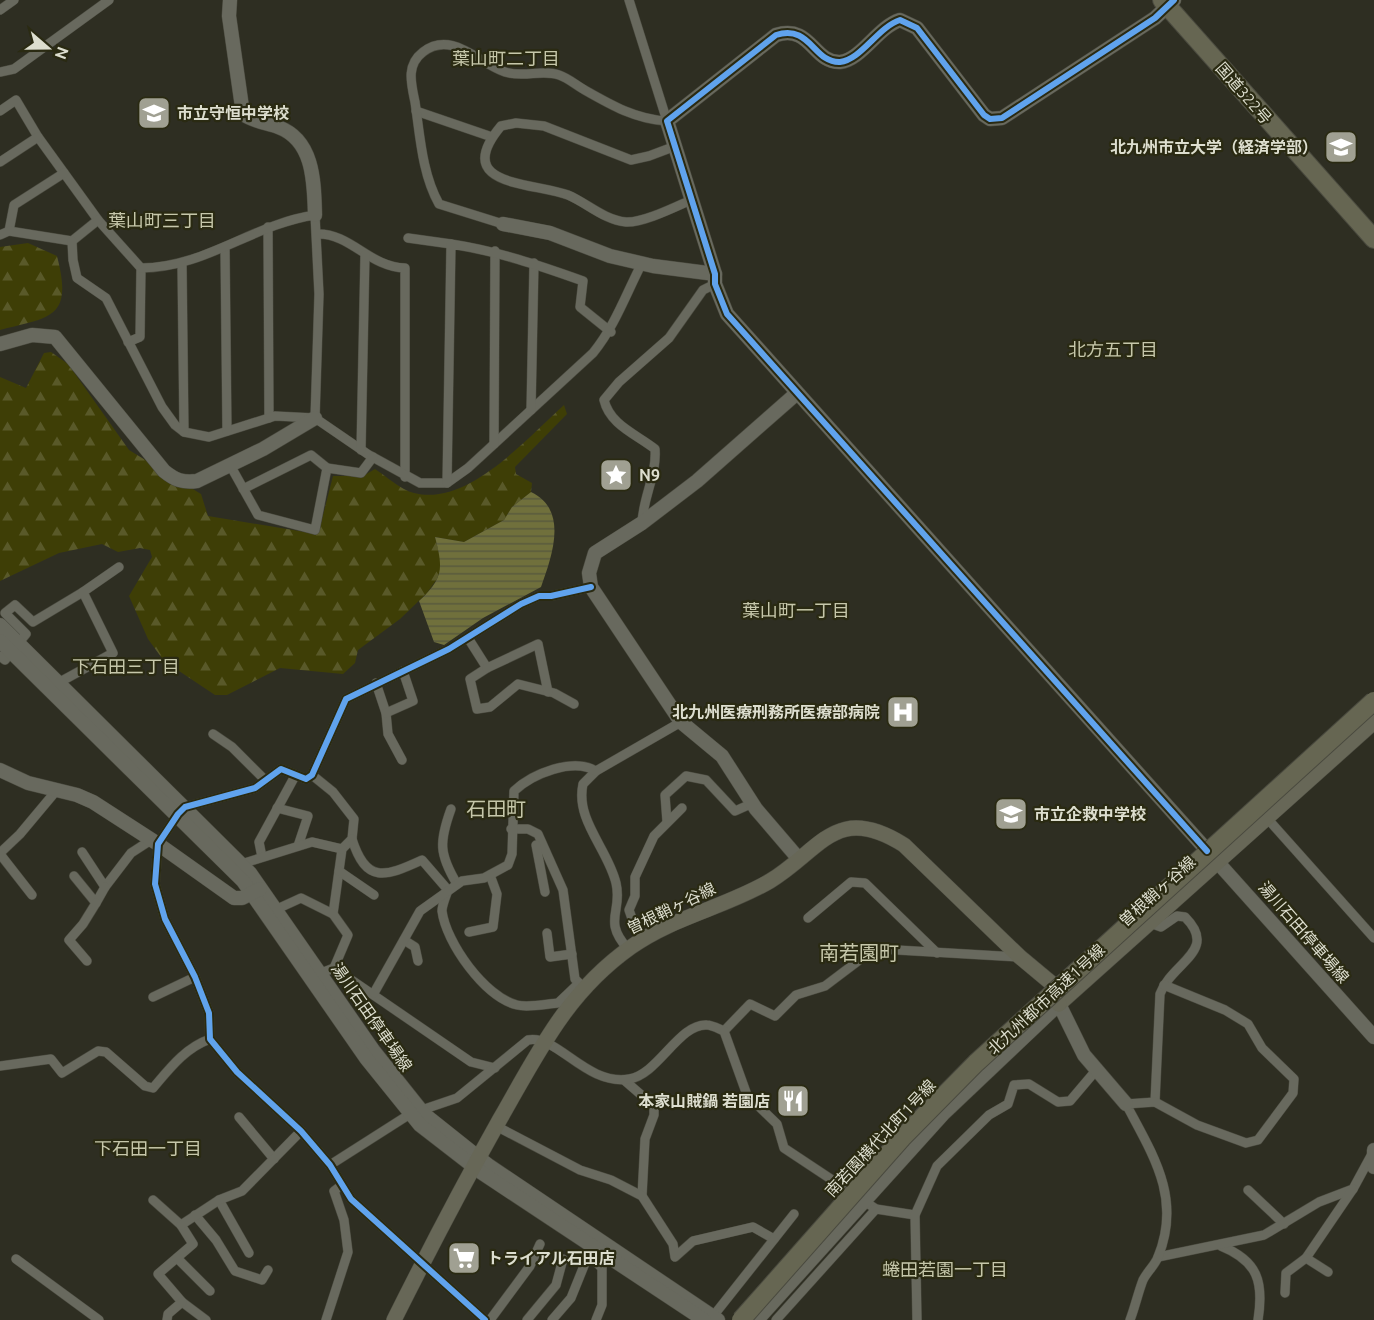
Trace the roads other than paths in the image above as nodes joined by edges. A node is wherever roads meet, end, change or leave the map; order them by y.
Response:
1 (14, 0) edge
2 (92, 0) edge
3 (109, 0) edge
4 (230, 0) edge
5 (629, 0) edge
6 (1168, 2) edge
7 (98, 8) junction
8 (0, 10) edge
9 (0, 72) edge
10 (0, 111) edge
11 (416, 111) junction
12 (667, 121) junction
13 (38, 137) junction
14 (492, 137) junction
15 (674, 147) junction
16 (0, 162) edge
17 (64, 173) junction
18 (691, 200) junction
19 (315, 215) junction
20 (98, 220) junction
21 (503, 224) joint
22 (268, 227) junction
23 (5, 233) edge
24 (317, 234) junction
25 (408, 238) dead end
26 (1374, 239) edge
27 (72, 241) junction
28 (451, 244) junction
29 (225, 248) junction
30 (495, 251) junction
31 (365, 255) junction
32 (534, 263) junction
33 (642, 263) junction
34 (182, 264) junction
35 (141, 268) junction
36 (715, 279) junction
37 (611, 332) junction
38 (128, 342) junction
39 (0, 344) edge
40 (797, 393) junction
41 (531, 410) junction
42 (269, 418) junction
43 (315, 418) junction
44 (226, 431) junction
45 (184, 432) junction
46 (494, 444) junction
47 (361, 450) junction
48 (373, 457) junction
49 (230, 465) junction
50 (327, 468) junction
51 (405, 477) junction
52 (447, 483) junction
53 (243, 489) junction
54 (642, 523) junction
55 (119, 567) dead end
56 (591, 587) junction
57 (83, 592) junction
58 (2, 615) edge
59 (468, 638) junction
60 (0, 641) edge
61 (7, 656) edge
62 (487, 668) junction
63 (403, 671) junction
64 (58, 682) junction
65 (376, 683) junction
66 (548, 692) junction
67 (1374, 700) edge
68 (574, 704) dead end
69 (386, 713) junction
70 (1374, 716) edge
71 (681, 722) junction
72 (1374, 722) edge
73 (213, 734) dead end
74 (402, 760) dead end
75 (0, 770) edge
76 (596, 771) junction
77 (312, 775) junction
78 (295, 776) junction
79 (265, 780) junction
80 (56, 791) junction
81 (753, 803) junction
82 (277, 808) junction
83 (682, 808) dead end
84 (451, 809) dead end
85 (182, 811) junction
86 (1266, 817) junction
87 (667, 822) junction
88 (511, 829) junction
89 (352, 839) junction
90 (155, 842) junction
91 (536, 845) junction
92 (298, 846) junction
93 (342, 849) junction
94 (82, 852) dead end
95 (0, 853) edge
96 (1212, 856) junction
97 (262, 857) junction
98 (798, 858) junction
99 (236, 866) junction
100 (339, 871) junction
101 (490, 875) junction
102 (74, 876) dead end
103 (457, 884) junction
104 (105, 887) junction
105 (448, 890) junction
106 (258, 891) junction
107 (544, 891) dead end
108 (32, 895) dead end
109 (374, 895) dead end
110 (96, 903) junction
111 (276, 909) junction
112 (333, 914) junction
113 (808, 918) dead end
114 (1150, 923) junction
115 (469, 932) dead end
116 (547, 933) dead end
117 (1374, 938) edge
118 (404, 940) junction
119 (634, 945) junction
120 (937, 953) junction
121 (572, 954) junction
122 (1020, 957) junction
123 (87, 961) dead end
124 (418, 961) dead end
125 (334, 968) junction
126 (316, 975) junction
127 (195, 977) junction
128 (1164, 985) junction
129 (582, 986) junction
130 (1056, 987) junction
131 (374, 993) junction
132 (153, 997) dead end
133 (1059, 1004) junction
134 (724, 1031) junction
135 (1374, 1037) edge
136 (210, 1039) junction
137 (544, 1042) junction
138 (0, 1066) edge
139 (495, 1068) junction
140 (1098, 1068) junction
141 (624, 1080) junction
142 (1155, 1102) junction
143 (1126, 1104) junction
144 (415, 1113) junction
145 (239, 1117) dead end
146 (496, 1126) junction
147 (301, 1131) junction
148 (1373, 1157) edge
149 (274, 1159) junction
150 (476, 1162) junction
151 (330, 1166) junction
152 (342, 1185) junction
153 (1353, 1189) junction
154 (1248, 1190) dead end
155 (642, 1196) junction
156 (856, 1198) junction
157 (153, 1200) dead end
158 (219, 1200) junction
159 (876, 1209) junction
160 (794, 1214) dead end
161 (195, 1215) junction
162 (915, 1215) junction
163 (1284, 1224) junction
164 (181, 1225) junction
165 (774, 1239) junction
166 (540, 1244) dead end
167 (1221, 1246) junction
168 (590, 1250) junction
169 (249, 1253) dead end
170 (1158, 1257) junction
171 (16, 1258) dead end
172 (177, 1258) junction
173 (1306, 1258) junction
174 (563, 1259) dead end
175 (423, 1262) junction
176 (268, 1270) dead end
177 (1328, 1272) dead end
178 (210, 1291) dead end
179 (1285, 1293) dead end
180 (183, 1302) junction
181 (1132, 1315) edge
182 (712, 1318) edge
183 (99, 1320) edge
184 (167, 1320) edge
185 (206, 1320) edge
186 (326, 1320) edge
187 (394, 1320) edge
188 (485, 1320) edge
189 (490, 1320) edge
190 (527, 1320) edge
191 (552, 1320) edge
192 (596, 1320) edge
193 (740, 1320) edge
194 (755, 1320) edge
195 (776, 1320) edge
196 (917, 1320) edge
197 (1125, 1320) edge
198 (1258, 1320) edge

1 - 8 street
2 - 7 street
3 - 7 street
4 - 19 street
5 - 12 street
6 - 12 street
6 - 26 highway, 国道322号
7 - 9 street
10 - 13 street
11 - 12 street
11 - 14 street
11 - 21 street
12 - 15 street, 湯川石田停車場線
13 - 16 street
13 - 17 street
14 - 15 street
14 - 18 street
15 - 18 street, 湯川石田停車場線
17 - 20 street
17 - 23 street
18 - 36 street, 湯川石田停車場線
19 - 22 street
19 - 24 street
20 - 27 street
20 - 35 street
21 - 33 street
22 - 29 street
22 - 42 street
23 - 27 street
24 - 31 street
24 - 43 street
25 - 28 street
27 - 38 street
28 - 30 street
28 - 52 street
29 - 34 street
29 - 44 street
30 - 32 street
30 - 46 street
31 - 47 street
31 - 51 street
32 - 37 street
32 - 41 street
33 - 36 street
33 - 37 street
34 - 35 street
34 - 45 street
35 - 38 street
36 - 40 street, 湯川石田停車場線
36 - 54 street
37 - 41 street
38 - 45 street
39 - 49 street
40 - 54 street
40 - 96 street, 湯川石田停車場線
41 - 46 street
42 - 43 street
42 - 44 street
43 - 47 street
43 - 49 street
44 - 45 street
46 - 52 street
47 - 48 street
48 - 50 street
48 - 51 street
49 - 53 street
50 - 53 street
50 - 53 street
51 - 52 street
54 - 56 street
55 - 57 street
56 - 59 street
56 - 71 street
57 - 58 street
57 - 64 street
58 - 61 street
59 - 62 street
59 - 63 street
60 - 61 street
61 - 64 street
61 - 85 street
62 - 66 street
62 - 66 street
63 - 65 street
63 - 69 street
64 - 85 street
65 - 69 street
65 - 77 street
66 - 68 street
67 - 96 main road, 曽根鞘ヶ谷線
67 - 193 highway, 北九州都市高速1号線, bridge
69 - 74 street
70 - 194 highway, 北九州都市高速1号線
71 - 76 street
71 - 81 street
72 - 86 main road, 曽根鞘ヶ谷線
73 - 79 street
75 - 80 street
76 - 88 street
76 - 119 street
77 - 78 street
77 - 89 street
78 - 79 street
78 - 82 street
79 - 85 street
80 - 90 street
80 - 95 street
81 - 87 street
81 - 98 street
82 - 92 street
82 - 97 street
83 - 87 street
84 - 103 street
85 - 90 street
85 - 99 street
86 - 96 main road, 曽根鞘ヶ谷線
86 - 117 street
87 - 119 street
88 - 91 street
88 - 101 street
89 - 93 street
89 - 105 street
90 - 104 street
90 - 106 street
90 - 127 street
91 - 107 street
91 - 121 street
92 - 93 street
92 - 97 street
93 - 100 street
94 - 104 street
95 - 108 street
96 - 114 main road, 曽根鞘ヶ谷線
96 - 130 main road, 曽根鞘ヶ谷線
96 - 135 street, 湯川石田停車場線
97 - 99 street
98 - 119 main road, 曽根鞘ヶ谷線
98 - 122 main road, 曽根鞘ヶ谷線
99 - 106 street
100 - 109 street
100 - 112 street
101 - 103 street
101 - 115 street
102 - 110 street
103 - 105 street
104 - 110 street
105 - 118 street
105 - 129 street
106 - 111 street, 湯川石田停車場線
106 - 126 street, 湯川石田停車場線
110 - 123 street
111 - 112 street
111 - 126 street, 湯川石田停車場線
112 - 125 street
113 - 120 street
114 - 128 street
114 - 133 main road, 曽根鞘ヶ谷線
116 - 121 street
118 - 124 street
118 - 131 street
119 - 129 main road, 曽根鞘ヶ谷線
120 - 122 street
120 - 134 street
121 - 129 street
122 - 130 main road, 曽根鞘ヶ谷線
125 - 126 street
125 - 131 street
126 - 144 street, 湯川石田停車場線
127 - 132 street
127 - 136 street
128 - 142 street
128 - 142 street
129 - 137 main road, 曽根鞘ヶ谷線
130 - 133 main road
130 - 156 street, 南若園横代北町1号線
131 - 139 street
133 - 140 street
133 - 156 street, 南若園横代北町1号線
134 - 141 street
134 - 156 street
136 - 138 street
136 - 147 street
137 - 139 street
137 - 141 street
137 - 146 main road, 曽根鞘ヶ谷線
139 - 144 street
140 - 143 street
140 - 162 street
141 - 155 street
142 - 143 street
143 - 170 street
144 - 150 street, 湯川石田停車場線
144 - 151 street
145 - 149 street
146 - 150 main road, 曽根鞘ヶ谷線
146 - 155 street
147 - 149 street
147 - 151 street
148 - 153 street
149 - 158 street
150 - 168 street
150 - 175 main road, 曽根鞘ヶ谷線
150 - 182 street
151 - 152 street
152 - 175 street
152 - 186 street
153 - 163 street
153 - 173 street
154 - 163 street
155 - 165 street
156 - 159 street
156 - 193 street, 南若園横代北町1号線
156 - 194 street, 南若園横代北町1号線
157 - 164 street
158 - 161 street
158 - 169 street
159 - 162 street
159 - 195 street
160 - 165 street
161 - 164 street
161 - 176 street
162 - 196 street
163 - 167 street
164 - 172 street
165 - 182 street
166 - 189 street
167 - 170 street
167 - 198 street
168 - 182 street
168 - 191 street
168 - 192 street
170 - 181 street
171 - 183 street
172 - 178 street
172 - 180 street
173 - 177 street
173 - 179 street
174 - 190 street
175 - 187 main road, 曽根鞘ヶ谷線
175 - 188 street
180 - 184 street
180 - 185 street
181 - 197 street

